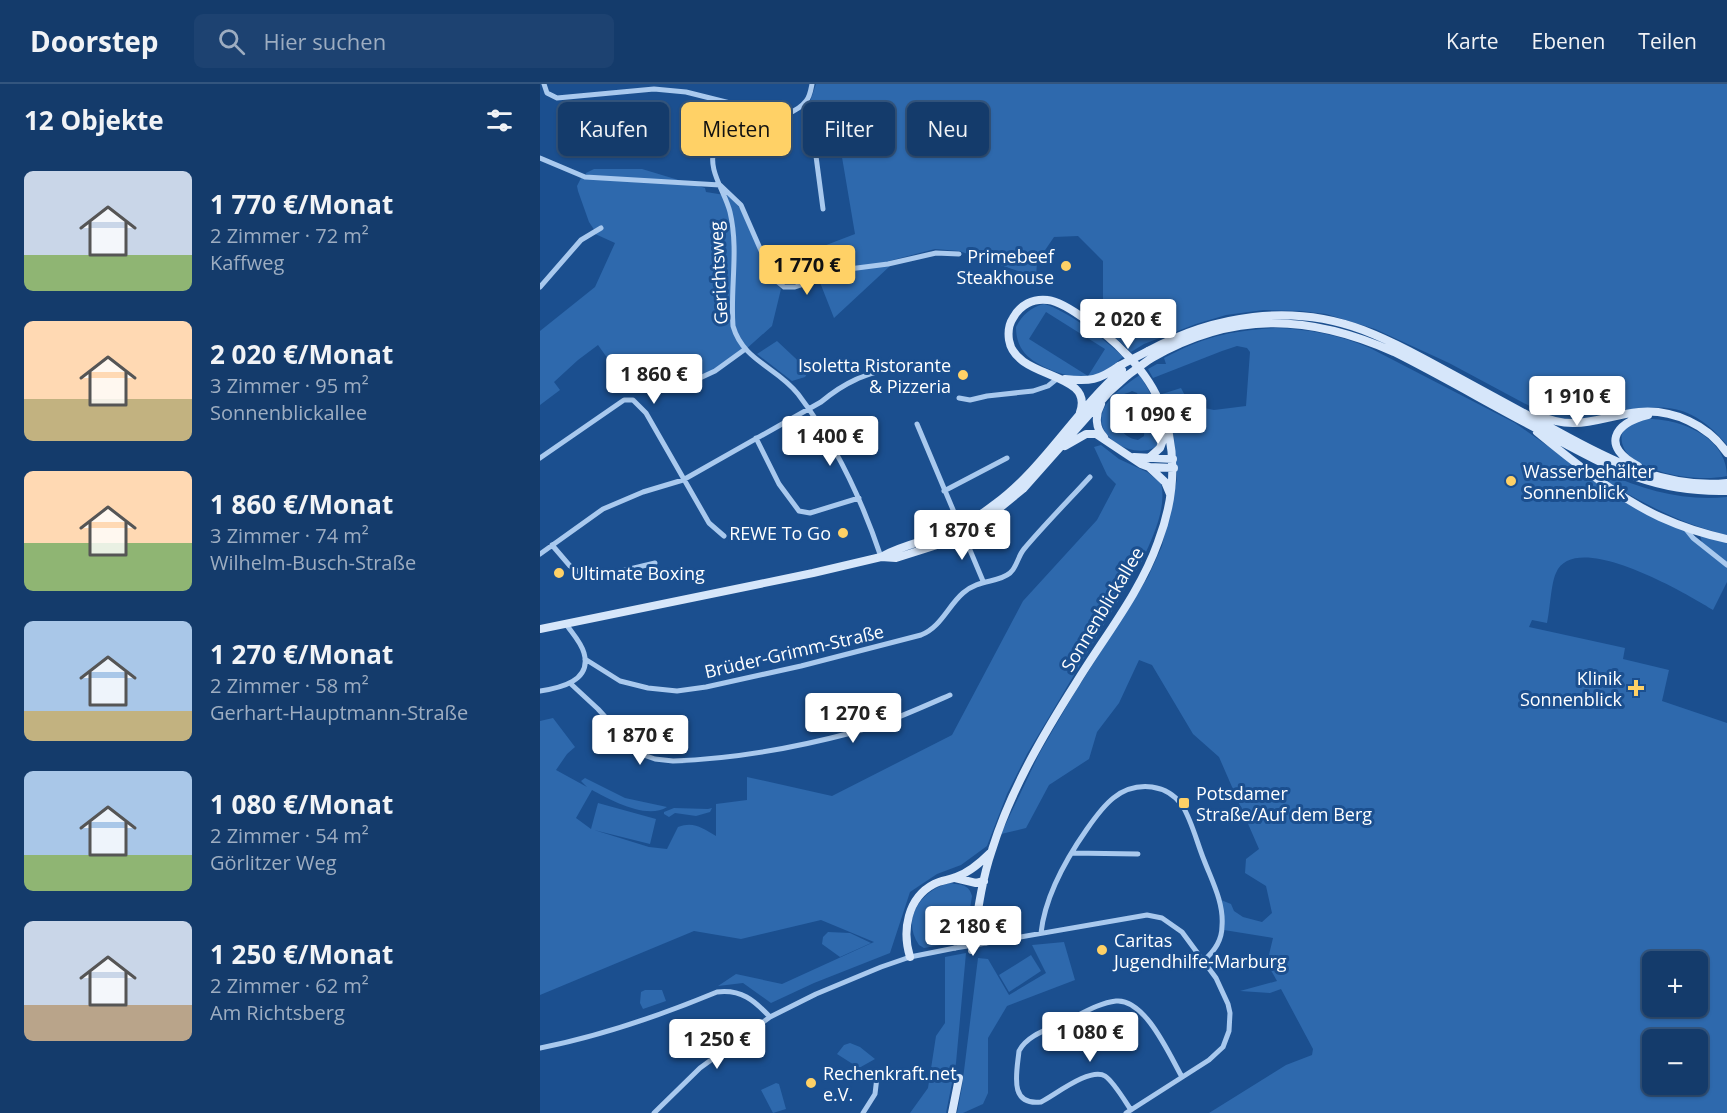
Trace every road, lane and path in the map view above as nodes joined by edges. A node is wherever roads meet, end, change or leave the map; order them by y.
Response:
1 (544, 84) edge
2 (812, 84) edge
3 (730, 102) edge
4 (806, 102) edge
5 (714, 156) edge
6 (816, 156) edge
7 (540, 158) edge
8 (720, 185) junction
9 (824, 209) dead end
10 (601, 228) dead end
11 (959, 254) dead end
12 (540, 287) edge
13 (744, 350) junction
14 (1149, 355) junction
15 (901, 365) dead end
16 (1123, 370) junction
17 (1058, 378) junction
18 (674, 390) dead end
19 (1109, 392) junction
20 (959, 398) dead end
21 (1504, 402) junction
22 (809, 408) junction
23 (1080, 412) junction
24 (1661, 413) junction
25 (1523, 422) junction
26 (917, 424) dead end
27 (1167, 427) junction
28 (756, 438) junction
29 (1105, 438) junction
30 (1056, 451) junction
31 (1727, 453) edge
32 (540, 458) edge
33 (1007, 458) dead end
34 (1173, 459) junction
35 (1148, 463) junction
36 (1174, 468) junction
37 (1090, 477) dead end
38 (683, 480) junction
39 (1674, 481) junction
40 (1726, 486) edge
41 (944, 490) junction
42 (1171, 495) junction
43 (858, 498) junction
44 (1685, 528) junction
45 (962, 529) junction
46 (724, 536) dead end
47 (1727, 539) edge
48 (552, 545) junction
49 (540, 554) edge
50 (881, 557) junction
51 (655, 563) dead end
52 (1727, 564) edge
53 (983, 581) junction
54 (566, 624) junction
55 (540, 629) edge
56 (585, 659) junction
57 (571, 684) junction
58 (540, 692) edge
59 (950, 695) dead end
60 (991, 851) junction
61 (1072, 853) junction
62 (1138, 854) dead end
63 (967, 872) junction
64 (955, 878) junction
65 (984, 881) junction
66 (1041, 933) junction
67 (972, 950) dead end
68 (910, 957) junction
69 (1203, 961) junction
70 (770, 1017) junction
71 (540, 1048) edge
72 (877, 1077) dead end
73 (1182, 1077) junction
74 (959, 1078) dead end
75 (1128, 1111) edge
76 (654, 1113) edge
77 (863, 1113) edge
78 (952, 1113) edge

1 - 3 street
2 - 4 street
5 - 8 street, Gerichtsweg
6 - 9 street
7 - 8 street
8 - 11 street
8 - 13 street, Gerichtsweg
10 - 12 street
13 - 18 street
13 - 22 street
14 - 16 main road, bridge
14 - 21 main road
14 - 25 main road
15 - 22 street
16 - 17 main road
16 - 19 main road
16 - 23 main road
17 - 20 street
17 - 23 main road
17 - 27 main road, Sonnenblickallee
19 - 29 main road
19 - 30 main road
21 - 24 main road
21 - 39 main road
22 - 28 street
22 - 43 street
23 - 45 main road
24 - 31 main road
24 - 39 main road
25 - 40 main road
25 - 44 main road
26 - 41 street
27 - 34 main road, Sonnenblickallee
27 - 35 main road
28 - 38 street
28 - 43 street
29 - 30 main road
29 - 35 main road
30 - 45 main road
32 - 38 street
33 - 41 street
34 - 35 main road
34 - 36 main road, Sonnenblickallee
35 - 36 main road
35 - 42 main road
36 - 42 main road, Sonnenblickallee
37 - 53 street, Brüder-Grimm-Straße
38 - 46 street
38 - 48 street
39 - 40 main road
41 - 45 street
42 - 60 main road, Sonnenblickallee
43 - 50 street
44 - 47 main road
44 - 52 street
45 - 50 main road
45 - 53 street
48 - 49 street
48 - 51 street
50 - 54 main road
53 - 56 street, Brüder-Grimm-Straße
54 - 55 main road
54 - 56 street
56 - 57 street
57 - 58 street
57 - 59 street
60 - 63 main road
60 - 65 main road, Sonnenblickallee
61 - 62 street
61 - 66 street
61 - 69 street
63 - 64 main road
63 - 65 main road
64 - 65 main road
64 - 68 main road
65 - 67 main road, Sonnenblickallee
66 - 68 street, bridge
66 - 69 street
68 - 70 street
69 - 73 street
70 - 71 street
70 - 76 street
72 - 77 street
73 - 75 street
73 - 75 street
74 - 78 main road

